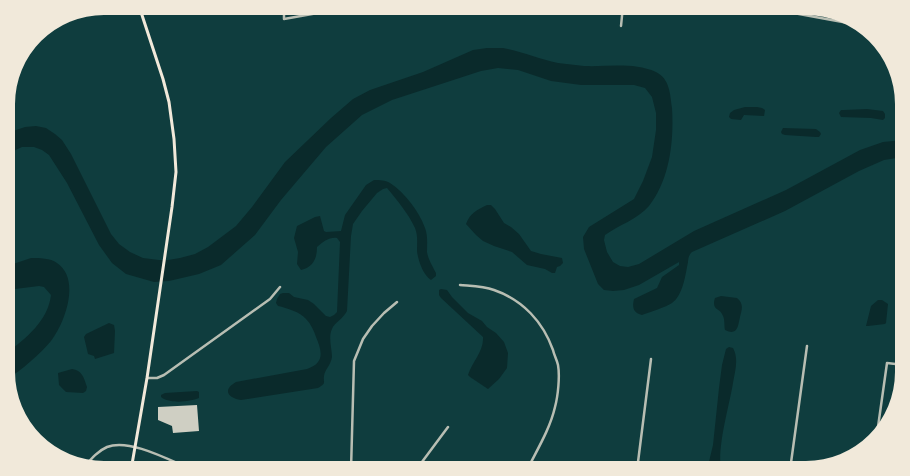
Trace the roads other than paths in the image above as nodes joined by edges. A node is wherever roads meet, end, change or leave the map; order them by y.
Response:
1 (143, 15) edge
2 (284, 15) edge
3 (306, 15) edge
4 (622, 15) edge
5 (804, 15) edge
6 (836, 21) edge
7 (621, 26) dead end
8 (460, 285) dead end
9 (280, 287) dead end
10 (397, 302) dead end
11 (807, 346) dead end
12 (651, 360) dead end
13 (895, 364) edge
14 (147, 378) junction
15 (879, 423) edge
16 (448, 426) dead end
17 (135, 447) junction
18 (91, 460) edge
19 (133, 461) edge
20 (173, 461) edge
21 (351, 461) edge
22 (423, 461) edge
23 (531, 461) edge
24 (638, 461) edge
25 (791, 461) edge

1 - 14 main road
2 - 3 street
4 - 7 street
5 - 6 street
8 - 23 street
9 - 14 street
10 - 21 street
11 - 25 street
12 - 24 street
13 - 15 street
14 - 17 main road
16 - 22 street
17 - 18 street
17 - 19 main road
17 - 20 street

